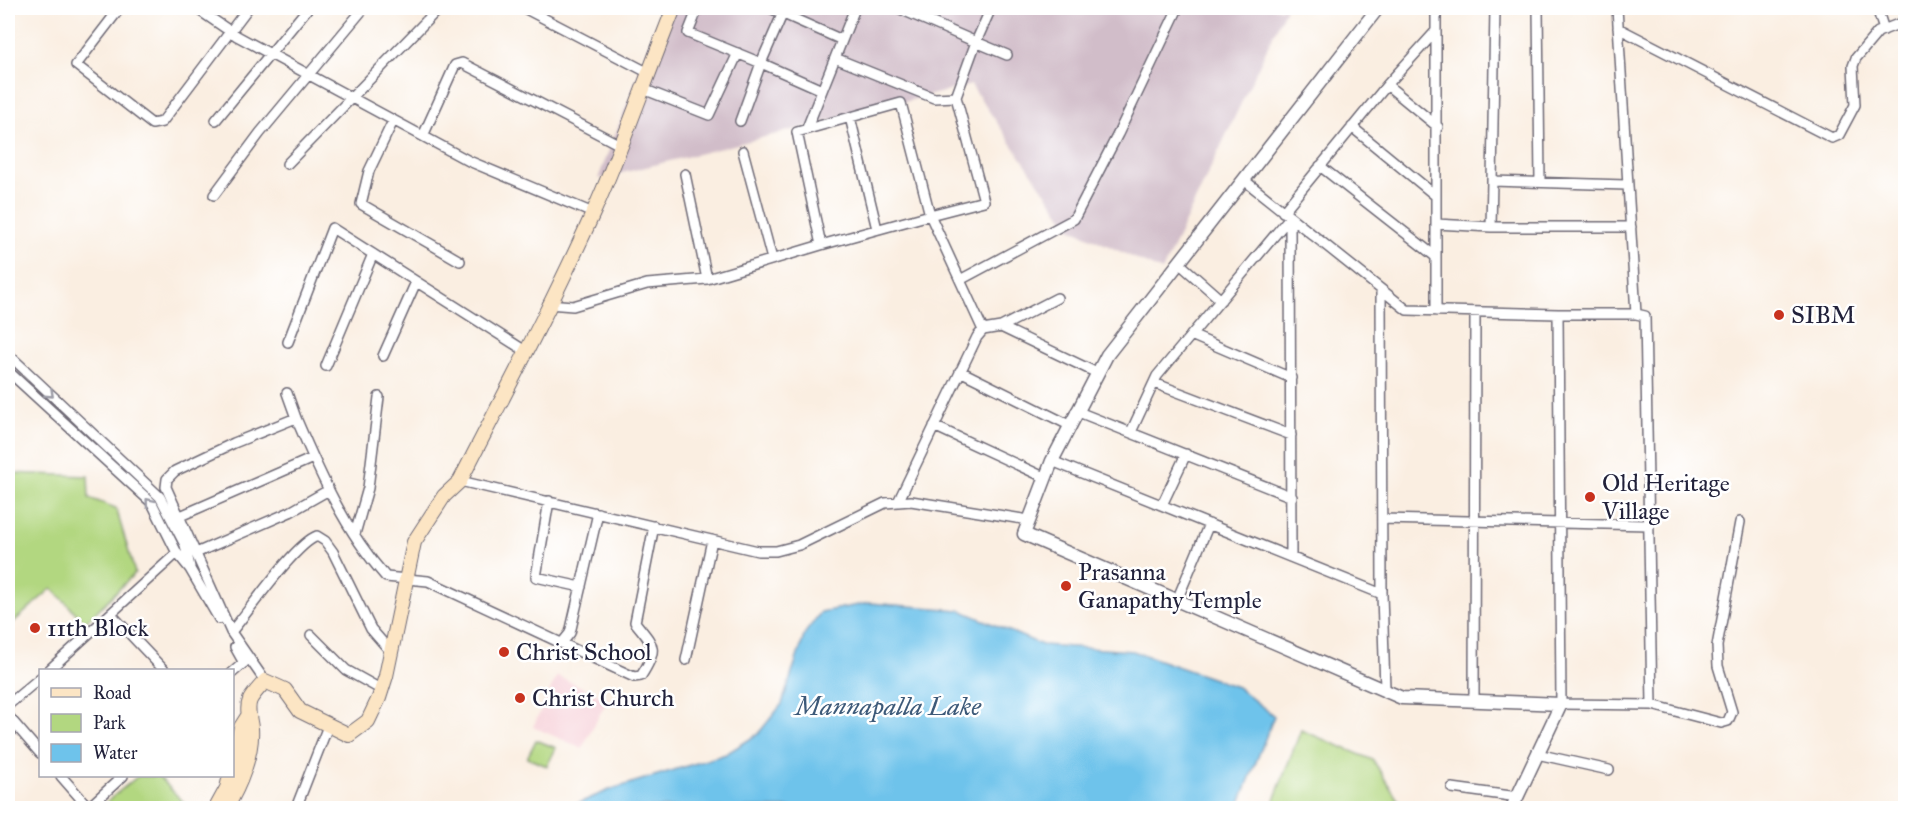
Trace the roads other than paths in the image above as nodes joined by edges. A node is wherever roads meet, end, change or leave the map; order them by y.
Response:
1 (11, 8) edge
2 (120, 8) edge
3 (196, 8) edge
4 (248, 8) edge
5 (308, 8) edge
6 (364, 8) edge
7 (439, 8) edge
8 (524, 8) edge
9 (674, 8) edge
10 (698, 8) edge
11 (770, 8) edge
12 (855, 8) edge
13 (898, 8) edge
14 (991, 8) edge
15 (1178, 8) edge
16 (1378, 8) edge
17 (1436, 8) edge
18 (1495, 8) edge
19 (1538, 8) edge
20 (1617, 8) edge
21 (1877, 8) edge
22 (784, 10) edge
23 (8, 12) edge
24 (1905, 21) edge
25 (1618, 28) junction
26 (1884, 30) junction
27 (230, 31) junction
28 (1435, 32) junction
29 (842, 40) junction
30 (976, 42) junction
31 (738, 53) junction
32 (271, 54) junction
33 (1007, 55) dead end
34 (835, 58) junction
35 (761, 63) junction
36 (649, 73) junction
37 (309, 74) junction
38 (1387, 85) junction
39 (643, 89) junction
40 (822, 90) junction
41 (956, 97) junction
42 (353, 99) junction
43 (850, 117) junction
44 (216, 120) dead end
45 (393, 121) junction
46 (740, 121) dead end
47 (1352, 127) junction
48 (1438, 127) junction
49 (807, 129) junction
50 (423, 136) junction
51 (622, 146) junction
52 (743, 151) dead end
53 (287, 164) dead end
54 (1320, 166) junction
55 (685, 174) dead end
56 (1244, 180) junction
57 (1492, 181) junction
58 (1540, 182) junction
59 (1626, 185) junction
60 (214, 195) dead end
61 (1436, 196) junction
62 (593, 213) junction
63 (1287, 214) junction
64 (930, 215) junction
65 (1436, 224) junction
66 (1491, 226) junction
67 (1630, 227) junction
68 (877, 229) junction
69 (821, 245) junction
70 (373, 254) junction
71 (1436, 257) junction
72 (772, 259) junction
73 (460, 261) dead end
74 (1179, 263) junction
75 (707, 279) junction
76 (960, 280) junction
77 (416, 282) junction
78 (1381, 290) junction
79 (1057, 298) dead end
80 (1221, 300) junction
81 (548, 304) junction
82 (1436, 311) junction
83 (1474, 312) junction
84 (1558, 314) junction
85 (1636, 314) junction
86 (1001, 327) junction
87 (983, 330) junction
88 (1191, 335) junction
89 (288, 342) dead end
90 (527, 352) junction
91 (8, 354) edge
92 (383, 356) dead end
93 (327, 366) dead end
94 (8, 371) edge
95 (960, 371) junction
96 (1097, 373) junction
97 (1291, 378) junction
98 (1154, 383) junction
99 (287, 393) dead end
100 (379, 397) dead end
101 (1076, 411) junction
102 (296, 418) junction
103 (1069, 425) junction
104 (934, 426) junction
105 (1131, 432) junction
106 (1291, 435) junction
107 (1186, 454) junction
108 (313, 458) junction
109 (1052, 461) junction
110 (1046, 478) junction
111 (460, 480) junction
112 (327, 491) junction
113 (1292, 497) junction
114 (549, 501) junction
115 (898, 502) junction
116 (1162, 505) junction
117 (598, 513) junction
118 (178, 517) junction
119 (1382, 519) junction
120 (1029, 520) junction
121 (1474, 521) junction
122 (1740, 522) dead end
123 (1560, 523) junction
124 (1209, 524) junction
125 (1648, 525) junction
126 (654, 526) junction
127 (355, 534) junction
128 (712, 540) junction
129 (177, 553) junction
130 (196, 553) junction
131 (1291, 558) junction
132 (190, 568) junction
133 (404, 579) junction
134 (581, 587) junction
135 (1382, 594) junction
136 (1177, 600) junction
137 (111, 614) junction
138 (231, 632) junction
139 (310, 634) dead end
140 (562, 643) junction
141 (391, 652) junction
142 (246, 660) junction
143 (686, 660) dead end
144 (50, 669) edge
145 (163, 669) edge
146 (234, 671) edge
147 (39, 679) edge
148 (265, 681) junction
149 (1385, 689) junction
150 (382, 690) junction
151 (1474, 700) junction
152 (1561, 704) junction
153 (8, 705) edge
154 (1652, 705) junction
155 (8, 716) edge
156 (248, 716) junction
157 (328, 726) junction
158 (39, 752) edge
159 (1538, 754) junction
160 (234, 759) edge
161 (1609, 770) dead end
162 (62, 777) edge
163 (122, 777) edge
164 (230, 777) edge
165 (1452, 788) dead end
166 (1515, 803) edge
167 (89, 808) edge
168 (216, 808) edge
169 (226, 808) edge
170 (296, 808) edge

1 - 23 street
2 - 27 street
3 - 27 street
4 - 27 street
5 - 32 street
6 - 37 street
7 - 42 street
8 - 36 street
9 - 36 main road
10 - 31 street
11 - 22 street
12 - 29 street
13 - 30 street
14 - 30 street
15 - 76 street
16 - 56 street
17 - 28 street
18 - 57 street
19 - 58 street
20 - 25 street
21 - 26 street
22 - 29 street
22 - 35 street
24 - 26 street
25 - 26 street
25 - 59 street
27 - 32 street
28 - 38 street
28 - 48 street
29 - 34 street
30 - 33 street
30 - 41 street
31 - 35 street
31 - 39 street
32 - 37 street
32 - 44 street
34 - 40 street
34 - 41 street
35 - 40 street
35 - 46 street
36 - 39 main road
37 - 42 street
37 - 60 street
38 - 47 street
38 - 48 street
39 - 51 main road
40 - 49 street
41 - 64 street
42 - 45 street
42 - 53 street
43 - 49 street
43 - 64 street
43 - 68 street
45 - 50 street
45 - 73 street
47 - 54 street
47 - 61 street
48 - 61 street
49 - 69 street
50 - 51 street
50 - 62 street
51 - 62 main road
52 - 72 street
54 - 63 street
54 - 71 street
55 - 75 street
56 - 63 street
56 - 74 street
57 - 58 street
57 - 66 street
58 - 59 street
59 - 67 street
61 - 65 street
62 - 81 main road
63 - 78 street
63 - 80 street
63 - 97 street
64 - 68 street
64 - 76 street
65 - 66 street
65 - 71 street
66 - 67 street
67 - 85 street
68 - 69 street
69 - 72 street
70 - 77 street
70 - 89 street
70 - 93 street
71 - 82 street
72 - 75 street
74 - 80 street
74 - 96 street
75 - 81 street
76 - 87 street
77 - 90 street
77 - 92 street
78 - 82 street
78 - 119 street
79 - 86 street
80 - 88 street
81 - 90 main road
82 - 83 street
83 - 84 street
83 - 121 street
84 - 85 street
84 - 123 street
85 - 125 street
86 - 87 street
86 - 96 street
87 - 95 street
88 - 97 street
88 - 98 street
90 - 111 main road
91 -> 132 street
129 -> 94 street
95 - 103 street
95 - 104 street
96 - 101 street
97 - 106 street
98 - 105 street
98 - 106 street
99 - 102 street
100 - 127 street
101 - 103 street
101 - 105 street
102 - 108 street
102 - 118 street
103 - 109 street
104 - 110 street
104 - 115 street
105 - 107 street
106 - 113 street
107 - 113 street
107 - 116 street
108 - 112 street
108 - 118 street
109 - 110 street
109 - 116 street
110 - 120 street
111 - 114 street
111 - 133 main road
112 - 127 street
112 - 130 street
113 - 131 street
114 - 117 street
114 - 134 street
115 - 120 street
115 - 128 street
116 - 124 street
117 - 126 street
117 - 134 street
118 - 130 street
119 - 121 street
119 - 135 street
120 - 136 street
121 - 123 street
121 - 151 street
122 - 154 street
123 - 125 street
123 - 152 street
124 - 131 street
124 - 136 street
125 - 154 street
126 - 128 street
126 - 140 street
127 - 133 street
128 - 143 street
129 - 132 street
129 - 137 street
130 - 138 street
131 - 135 street
132 - 142 street
133 - 140 street
133 - 141 main road
134 - 140 street
135 - 149 street
136 - 149 street
137 - 144 street
137 - 145 street
138 - 141 street
138 - 142 street
139 - 150 street
141 - 150 main road
142 - 146 street
142 - 148 street
147 - 153 street
148 - 156 main road
148 - 157 main road
149 - 151 street
150 - 157 main road
151 - 152 street
152 - 154 street
152 - 159 street
155 - 158 street
156 - 160 main road
156 - 169 main road
157 - 170 street
159 - 161 street
159 - 166 street
162 - 167 street
163 - 167 street
164 - 168 main road
165 - 166 street

